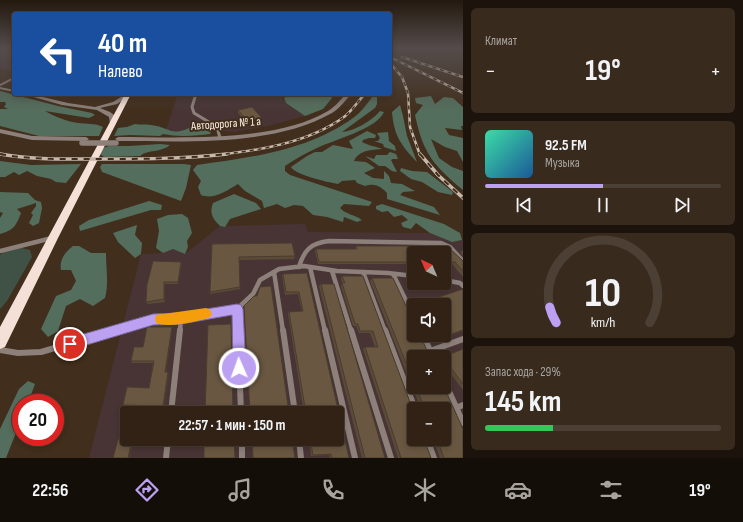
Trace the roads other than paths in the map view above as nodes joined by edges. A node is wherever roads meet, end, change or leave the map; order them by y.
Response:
1 (12, 79) edge
2 (0, 86) edge
3 (12, 90) edge
4 (33, 96) edge
5 (125, 96) edge
6 (127, 96) edge
7 (195, 96) edge
8 (347, 96) edge
9 (86, 108) junction
10 (121, 109) junction
11 (113, 124) junction
12 (0, 131) edge
13 (266, 134) junction
14 (220, 138) junction
15 (117, 141) junction
16 (52, 238) junction
17 (0, 251) edge
18 (463, 261) edge
19 (299, 267) junction
20 (310, 267) junction
21 (332, 271) junction
22 (274, 272) junction
23 (363, 272) junction
24 (393, 274) junction
25 (407, 275) edge
26 (451, 281) edge
27 (463, 286) edge
28 (407, 303) edge
29 (237, 309) junction
30 (181, 318) junction
31 (463, 339) edge
32 (0, 342) edge
33 (0, 350) edge
34 (433, 350) edge
35 (450, 394) edge
36 (412, 402) edge
37 (463, 405) edge
38 (172, 406) edge
39 (241, 406) edge
40 (294, 406) edge
41 (456, 408) junction
42 (463, 423) edge
43 (167, 446) edge
44 (242, 446) edge
45 (300, 446) edge
46 (430, 446) edge
47 (166, 458) edge
48 (242, 458) edge
49 (301, 458) edge
50 (355, 458) edge
51 (391, 458) edge
52 (434, 458) edge

1 - 2 lane
2 - 3 street
4 - 9 street
5 - 9 street
6 - 10 highway
7 - 14 lane
8 - 13 street, Автодорога № 1 а
9 - 10 street
9 - 11 street
10 - 11 highway
11 - 16 highway
12 - 15 street, bridge
13 - 14 street, Автодорога № 1 а
13 - 15 street
14 - 15 street, Автодорога № 1 а
16 - 17 lane
16 - 32 highway
18 - 19 lane
19 - 20 lane
19 - 22 lane
20 - 21 lane
20 - 50 lane
21 - 23 lane
21 - 51 lane
22 - 29 lane
22 - 40 lane
23 - 24 lane
23 - 36 lane
24 - 25 lane
24 - 28 lane
26 - 27 lane
29 - 30 lane
29 - 39 lane
30 - 33 lane
30 - 38 lane
31 - 34 lane
35 - 41 lane
37 - 41 lane
41 - 42 lane
43 - 47 lane
44 - 48 lane
45 - 49 lane
46 - 52 lane

